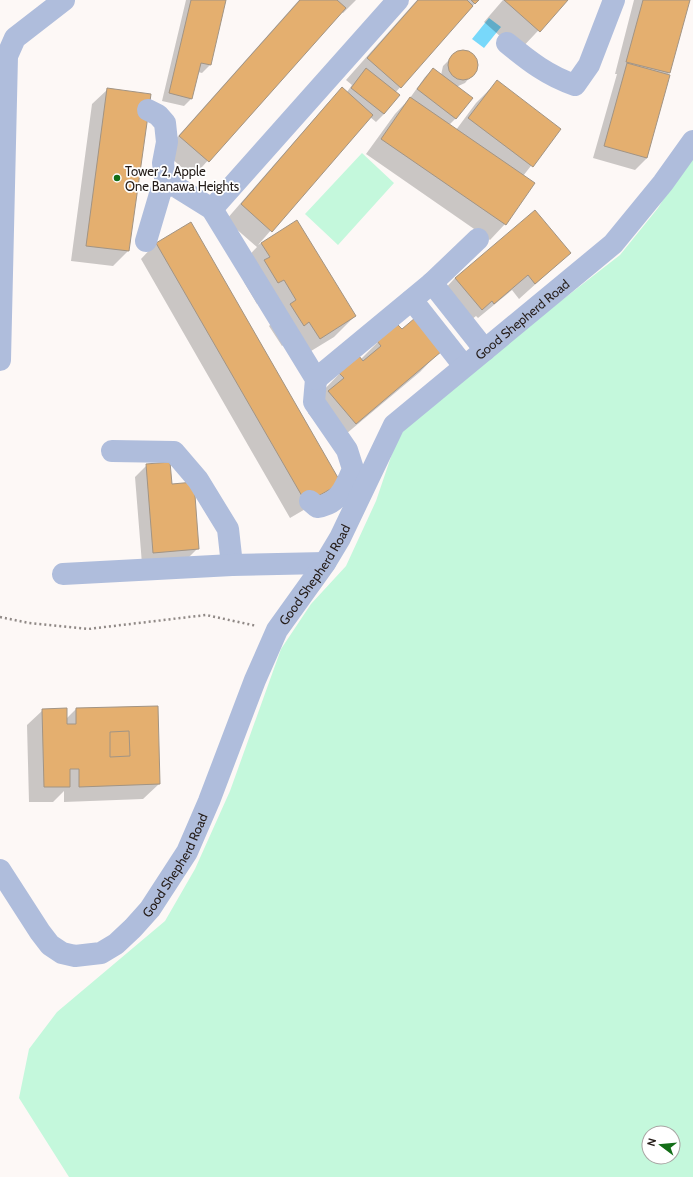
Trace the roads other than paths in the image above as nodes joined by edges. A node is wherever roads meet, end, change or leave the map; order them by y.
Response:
1 (64, 0) edge
2 (398, 0) edge
3 (614, 0) edge
4 (507, 43) dead end
5 (148, 110) dead end
6 (693, 141) edge
7 (166, 185) junction
8 (212, 209) junction
9 (478, 239) dead end
10 (146, 240) dead end
11 (432, 283) junction
12 (412, 300) junction
13 (485, 350) junction
14 (0, 360) edge
15 (464, 366) junction
16 (316, 380) junction
17 (112, 451) dead end
18 (310, 501) dead end
19 (325, 564) junction
20 (232, 565) junction
21 (62, 574) dead end
22 (0, 870) edge

1 - 14 street
2 - 8 street
3 - 4 street
5 - 7 street
6 - 13 street, Good Shepherd Road
7 - 8 street
7 - 10 street
8 - 16 street
9 - 11 street
11 - 12 street
11 - 13 street
12 - 15 street
12 - 16 street
13 - 15 street, Good Shepherd Road
15 - 19 street, Good Shepherd Road
16 - 18 street
17 - 20 street
19 - 20 street
19 - 22 street, Good Shepherd Road
20 - 21 street

